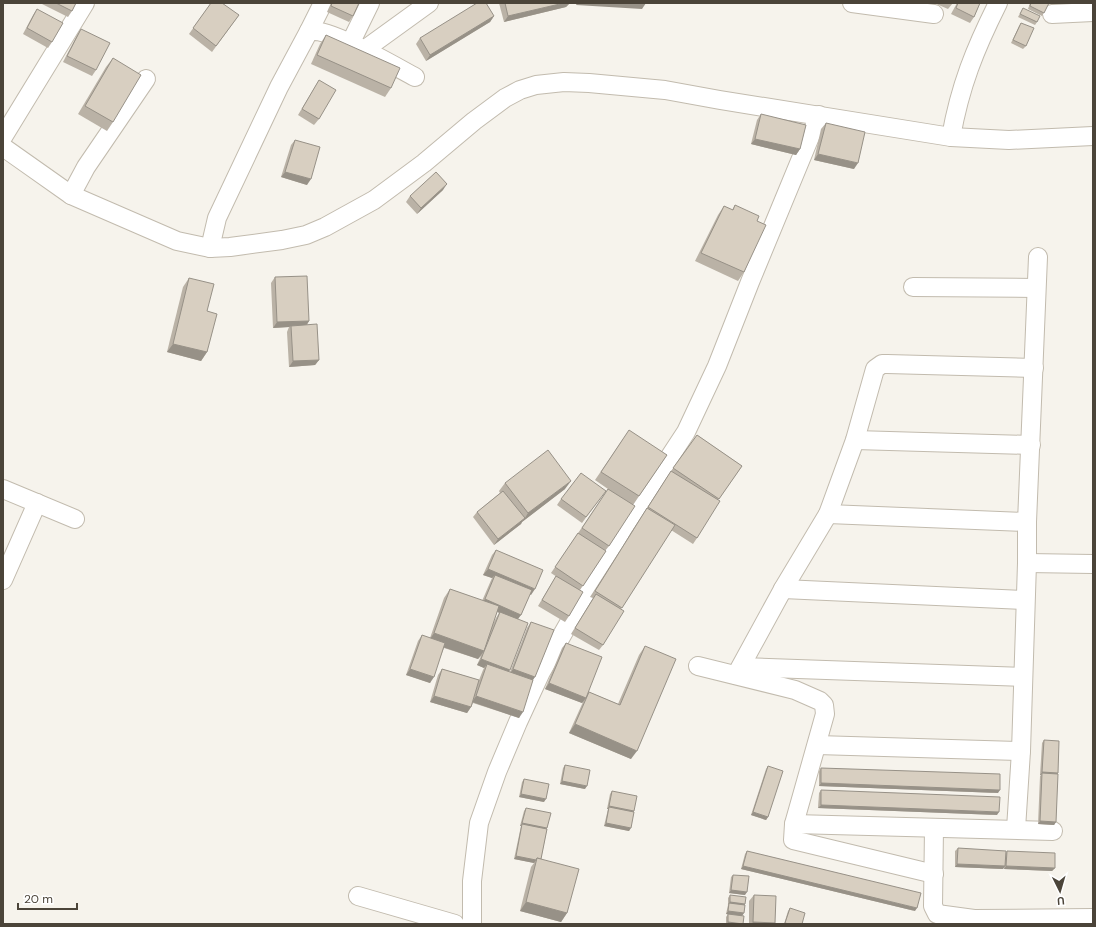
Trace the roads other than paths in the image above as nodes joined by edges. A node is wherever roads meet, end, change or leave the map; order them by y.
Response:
1 (85, 3) edge
2 (323, 3) edge
3 (370, 3) edge
4 (429, 3) edge
5 (852, 3) edge
6 (998, 3) edge
7 (907, 7) edge
8 (1092, 10) edge
9 (934, 14) dead end
10 (1052, 14) dead end
11 (310, 30) junction
12 (357, 47) junction
13 (415, 77) dead end
14 (146, 79) dead end
15 (820, 115) junction
16 (1093, 136) edge
17 (3, 137) edge
18 (951, 137) junction
19 (3, 147) edge
20 (73, 192) junction
21 (210, 246) junction
22 (1038, 257) dead end
23 (913, 287) dead end
24 (1036, 288) junction
25 (1034, 368) junction
26 (856, 440) junction
27 (1031, 445) junction
28 (3, 489) edge
29 (37, 503) junction
30 (828, 514) junction
31 (75, 519) dead end
32 (1026, 522) junction
33 (1027, 563) junction
34 (1093, 564) edge
35 (3, 580) edge
36 (783, 589) junction
37 (1025, 600) junction
38 (698, 666) dead end
39 (739, 671) junction
40 (1022, 677) junction
41 (817, 745) junction
42 (1021, 751) junction
43 (794, 824) junction
44 (934, 828) junction
45 (1016, 829) junction
46 (1052, 831) dead end
47 (934, 874) junction
48 (358, 896) dead end
49 (1093, 918) edge
50 (974, 921) edge
51 (455, 924) edge
52 (472, 924) edge

1 - 17 street
2 - 11 street
3 - 12 street
4 - 12 street
5 - 7 street
6 - 18 street
7 - 9 street
8 - 10 street
11 - 12 street
11 - 21 street
12 - 13 street
14 - 20 street
15 - 18 street
15 - 21 street
15 - 52 street
16 - 18 street
19 - 20 street
20 - 21 street
22 - 24 street
23 - 24 street
24 - 25 street
25 - 26 street
25 - 27 street
26 - 27 street
26 - 30 street
27 - 32 street
28 - 29 street
29 - 31 street
29 - 35 street
30 - 32 street
30 - 36 street
32 - 33 street
33 - 34 street
33 - 37 street
36 - 37 street
36 - 39 street
37 - 40 street
38 - 39 street
39 - 40 street
39 - 41 street
40 - 42 street
41 - 42 street
41 - 43 street
42 - 45 street
43 - 44 street
43 - 47 street
44 - 45 street
44 - 47 street
45 - 46 street
47 - 50 street
48 - 51 street
49 - 50 street

